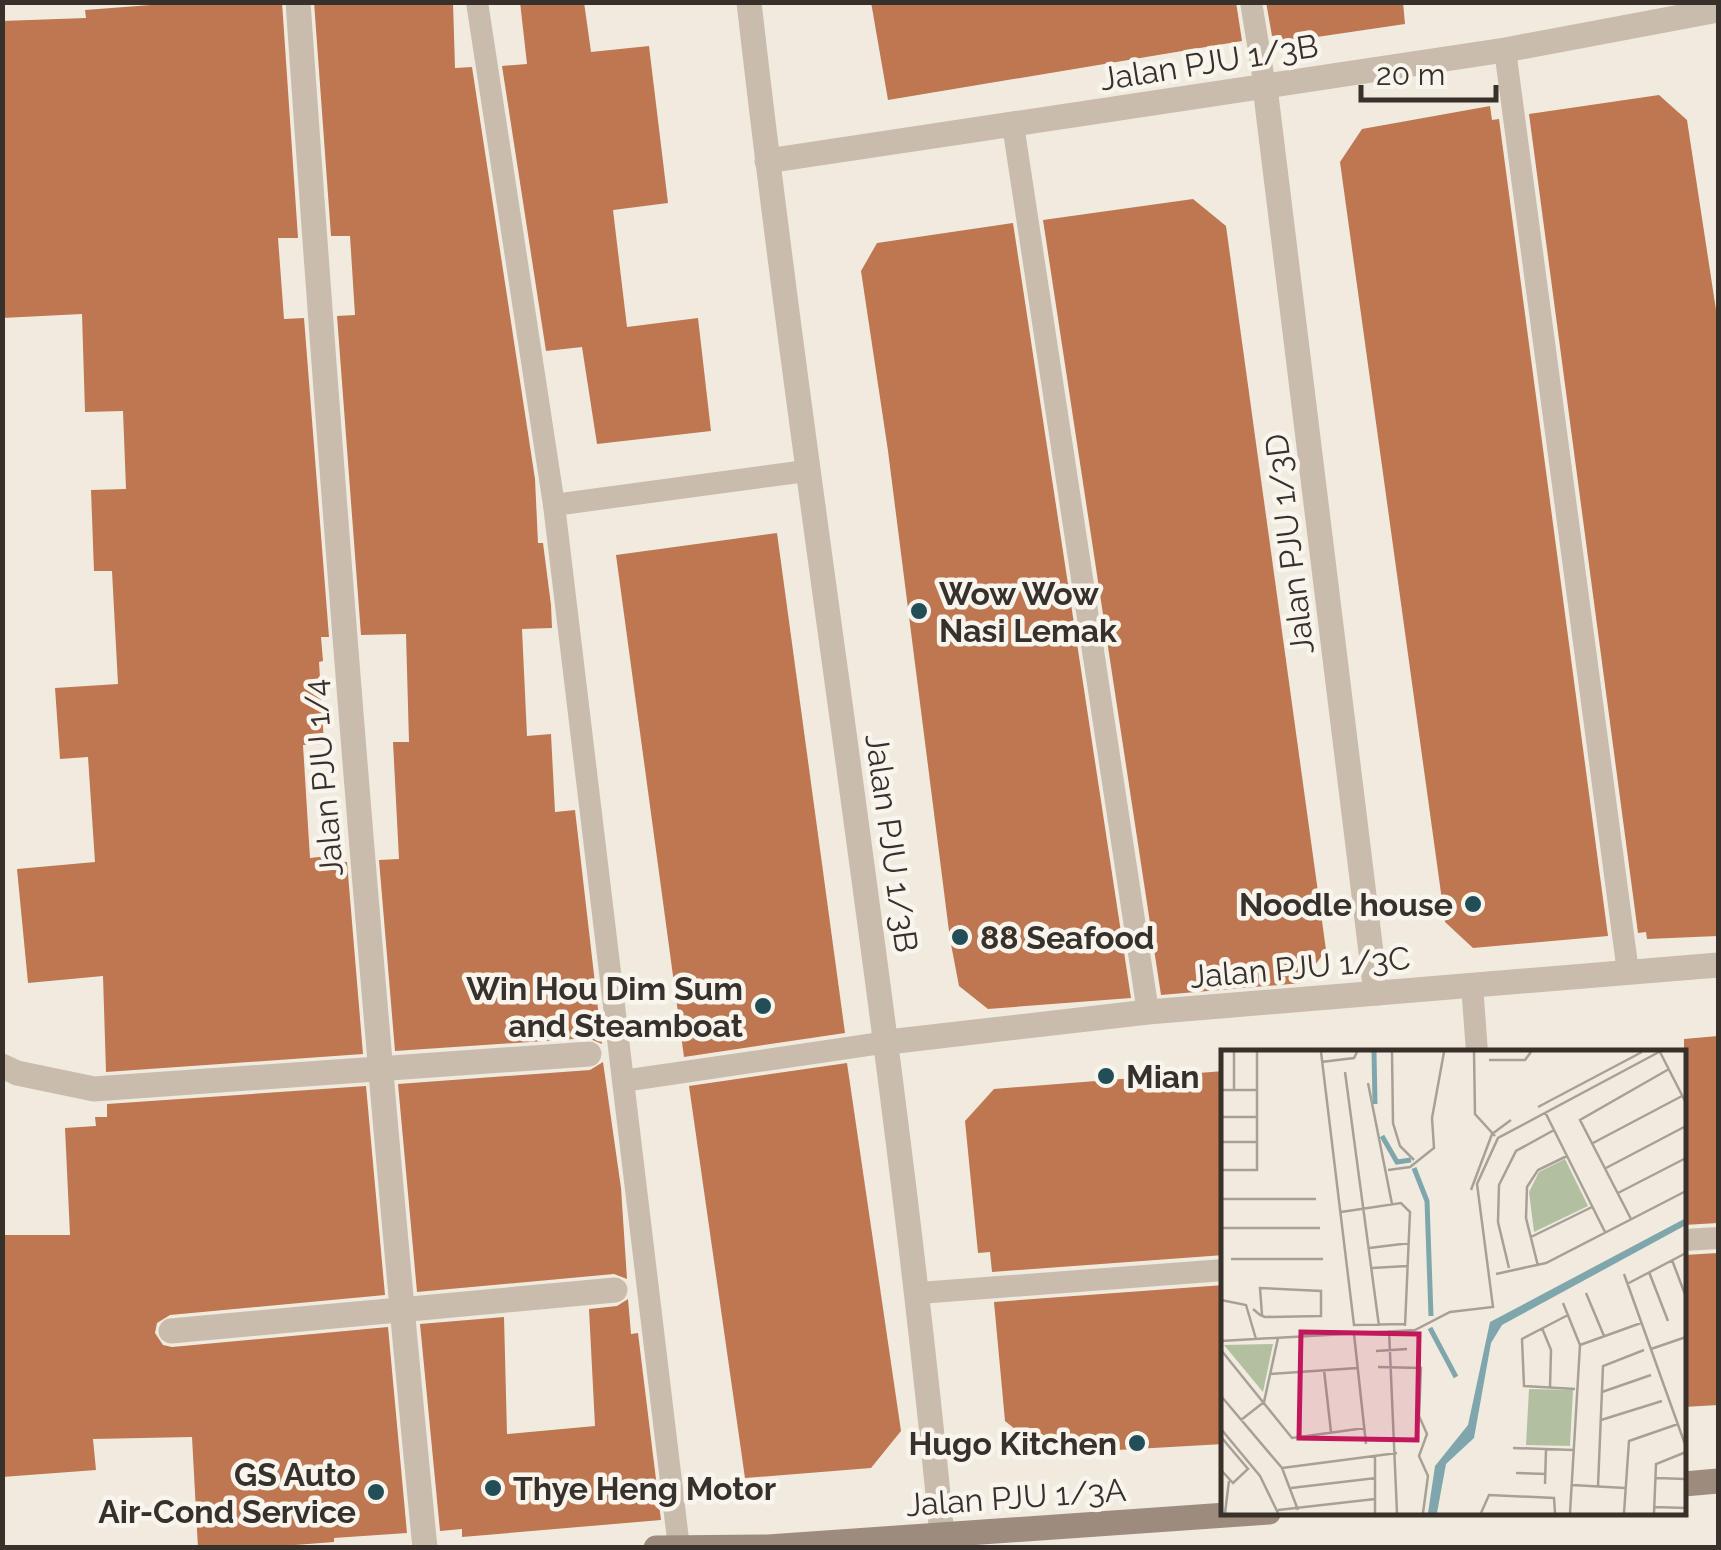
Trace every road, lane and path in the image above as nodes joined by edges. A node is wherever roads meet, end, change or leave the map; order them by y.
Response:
1 (298, 2) edge
2 (477, 2) edge
3 (749, 2) edge
4 (1251, 2) edge
5 (1718, 10) edge
6 (1504, 50) junction
7 (1265, 87) junction
8 (1013, 124) junction
9 (767, 161) junction
10 (806, 471) junction
11 (554, 504) junction
12 (1718, 965) edge
13 (1628, 972) junction
14 (1472, 985) junction
15 (1376, 993) junction
16 (1148, 1012) junction
17 (888, 1042) junction
18 (1476, 1050) edge
19 (589, 1054) dead end
20 (2, 1066) edge
21 (380, 1070) junction
22 (623, 1081) junction
23 (1718, 1238) edge
24 (1686, 1240) edge
25 (1221, 1270) edge
26 (616, 1290) dead end
27 (919, 1294) junction
28 (402, 1310) junction
29 (171, 1330) dead end
30 (1718, 1481) edge
31 (1686, 1484) edge
32 (1235, 1515) edge
33 (936, 1541) edge
34 (671, 1547) edge
35 (768, 1547) edge
36 (425, 1548) edge

1 - 21 street, Jalan PJU 1/4
2 - 11 lane
3 - 9 street, Jalan PJU 1/3B
4 - 7 lane
5 - 6 street, Jalan PJU 1/3B
6 - 7 street, Jalan PJU 1/3B
6 - 13 lane
7 - 8 street, Jalan PJU 1/3B
7 - 15 street, Jalan PJU 1/3D
8 - 9 street, Jalan PJU 1/3B
8 - 16 lane
9 - 10 street, Jalan PJU 1/3B
10 - 11 lane
10 - 17 street, Jalan PJU 1/3B
11 - 22 lane
12 - 13 street, Jalan PJU 1/3C
13 - 14 street, Jalan PJU 1/3C
14 - 15 street, Jalan PJU 1/3C
14 - 18 lane
15 - 16 street, Jalan PJU 1/3C
16 - 17 street, Jalan PJU 1/3C
17 - 22 lane
17 - 27 street, Jalan PJU 1/3B
19 - 21 street
20 - 21 street
21 - 28 street, Jalan PJU 1/4
22 - 34 lane
23 - 24 lane
25 - 27 lane
26 - 28 street
27 - 33 street, Jalan PJU 1/3B
28 - 29 street
28 - 36 street, Jalan PJU 1/4
30 - 31 main road
32 - 33 main road, Jalan PJU 1/3A
33 - 35 main road, Jalan PJU 1/3A
34 - 35 main road, Jalan PJU 1/3A

